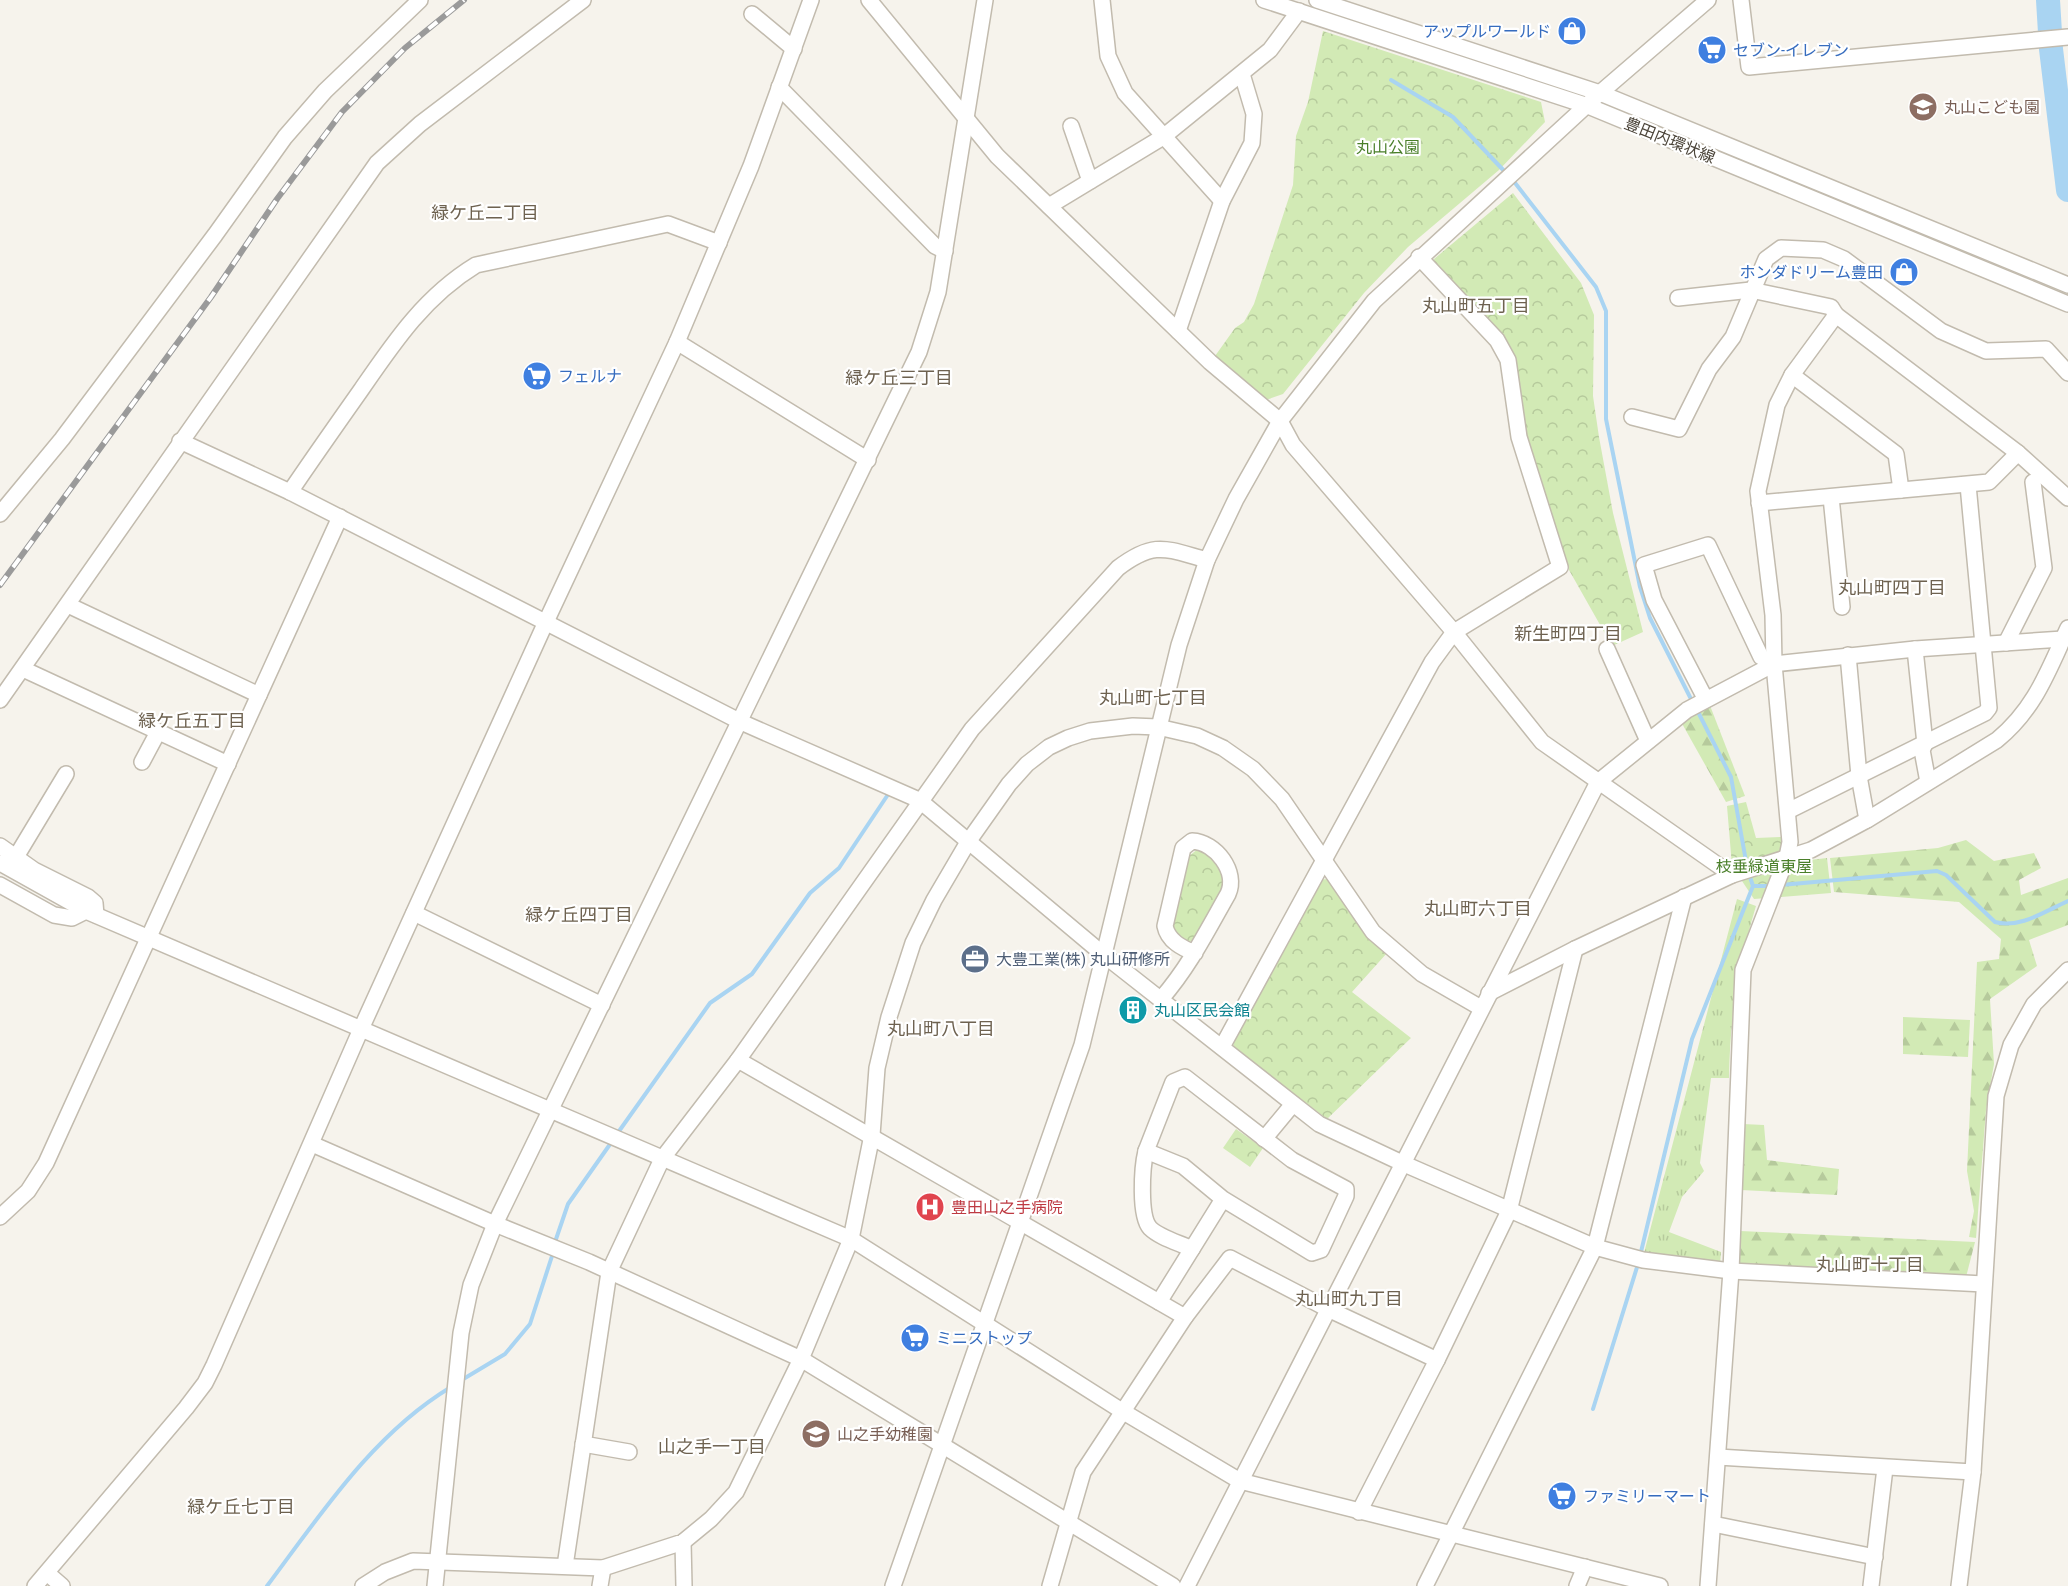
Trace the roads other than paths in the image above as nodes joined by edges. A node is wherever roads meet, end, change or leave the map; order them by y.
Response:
1 (420, 0) edge
2 (583, 0) edge
3 (811, 0) edge
4 (869, 0) edge
5 (985, 0) edge
6 (1102, 0) edge
7 (1264, 0) edge
8 (1317, 0) edge
9 (1708, 0) edge
10 (1742, 0) edge
11 (1299, 11) junction
12 (752, 14) dead end
13 (2056, 39) edge
14 (794, 49) junction
15 (1242, 74) junction
16 (779, 87) junction
17 (1600, 93) junction
18 (1588, 106) junction
19 (966, 119) junction
20 (1071, 126) dead end
21 (1163, 137) junction
22 (1090, 181) junction
23 (1222, 201) junction
24 (1049, 206) junction
25 (719, 243) junction
26 (945, 251) junction
27 (1419, 257) junction
28 (2068, 285) edge
29 (1751, 290) junction
30 (1678, 298) dead end
31 (2068, 304) edge
32 (1836, 315) junction
33 (1178, 331) junction
34 (677, 342) junction
35 (2068, 372) edge
36 (1792, 375) junction
37 (1632, 417) dead end
38 (1281, 421) junction
39 (180, 441) junction
40 (2018, 453) junction
41 (868, 460) junction
42 (2033, 482) dead end
43 (1968, 485) junction
44 (1901, 490) junction
45 (290, 492) junction
46 (1831, 497) junction
47 (2068, 498) edge
48 (1759, 503) junction
49 (0, 514) edge
50 (340, 518) junction
51 (1207, 560) junction
52 (68, 605) junction
53 (1842, 607) dead end
54 (545, 624) junction
55 (1454, 632) junction
56 (2065, 634) edge
57 (2006, 643) junction
58 (1982, 644) junction
59 (1607, 649) dead end
60 (1915, 649) junction
61 (1848, 655) junction
62 (1774, 664) junction
63 (23, 669) junction
64 (259, 695) junction
65 (0, 700) edge
66 (1697, 703) junction
67 (741, 722) junction
68 (1158, 727) junction
69 (158, 732) junction
70 (1648, 741) junction
71 (1924, 744) junction
72 (142, 762) dead end
73 (228, 764) junction
74 (66, 774) dead end
75 (1859, 776) junction
76 (1598, 782) junction
77 (1928, 782) junction
78 (919, 800) junction
79 (1788, 811) junction
80 (1867, 820) junction
81 (968, 842) junction
82 (0, 846) edge
83 (16, 857) junction
84 (1787, 857) junction
85 (1322, 860) junction
86 (0, 863) edge
87 (1735, 874) junction
88 (0, 885) edge
89 (1684, 897) junction
90 (91, 913) junction
91 (414, 913) junction
92 (150, 938) junction
93 (1575, 949) junction
94 (1195, 953) junction
95 (1104, 955) junction
96 (2068, 970) edge
97 (1489, 993) junction
98 (1161, 999) junction
99 (602, 1005) junction
100 (1481, 1008) junction
101 (361, 1029) junction
102 (1222, 1047) junction
103 (738, 1060) junction
104 (1293, 1104) junction
105 (550, 1109) junction
106 (872, 1135) junction
107 (1264, 1139) junction
108 (312, 1144) junction
109 (1146, 1151) junction
110 (662, 1159) junction
111 (1402, 1163) junction
112 (1223, 1199) junction
113 (1509, 1210) junction
114 (0, 1217) edge
115 (1018, 1222) junction
116 (495, 1224) junction
117 (851, 1239) junction
118 (1595, 1247) junction
119 (1192, 1249) junction
120 (1731, 1271) junction
121 (609, 1272) junction
122 (1984, 1284) junction
123 (1159, 1302) junction
124 (1328, 1309) junction
125 (1185, 1317) junction
126 (984, 1323) junction
127 (801, 1359) junction
128 (1437, 1360) junction
129 (1122, 1411) junction
130 (583, 1444) junction
131 (942, 1444) junction
132 (629, 1452) dead end
133 (1718, 1457) junction
134 (1885, 1468) junction
135 (1973, 1472) junction
136 (1240, 1481) junction
137 (1359, 1512) junction
138 (1068, 1521) junction
139 (1713, 1524) junction
140 (1451, 1533) junction
141 (683, 1542) junction
142 (1875, 1557) junction
143 (438, 1561) junction
144 (565, 1566) junction
145 (1585, 1567) junction
146 (603, 1568) junction
147 (47, 1573) junction
148 (35, 1586) edge
149 (62, 1586) edge
150 (363, 1586) edge
151 (435, 1586) edge
152 (600, 1586) edge
153 (684, 1586) edge
154 (893, 1586) edge
155 (1050, 1586) edge
156 (1173, 1586) edge
157 (1187, 1586) edge
158 (1425, 1586) edge
159 (1576, 1586) edge
160 (1660, 1586) edge
161 (1708, 1586) edge
162 (1871, 1586) edge
163 (1959, 1586) edge

1 - 49 street
2 - 39 street
3 - 14 street
4 - 19 street
5 - 19 street
6 - 21 street
7 - 11 street, 豊田内環状線
8 - 17 street, 豊田内環状線
9 - 17 street
10 - 13 street
11 - 15 street
11 - 18 street, 豊田内環状線
12 - 14 street
14 - 16 street
15 - 21 street
15 - 23 street
16 - 25 street
16 - 26 street
17 - 18 street
17 - 28 street, 豊田内環状線
18 - 27 street
18 - 31 street, 豊田内環状線
19 - 24 street
19 - 26 street
20 - 22 street
21 - 22 street
21 - 23 street
22 - 24 street
23 - 33 street
24 - 33 street
25 - 34 street
25 - 45 street
26 - 41 street
27 - 38 street
27 - 55 street
29 - 30 street
29 - 32 street
29 - 35 street
29 - 37 street
32 - 36 street
32 - 40 street
33 - 38 street
34 - 41 street
34 - 54 street
36 - 44 street
36 - 48 street
38 - 51 street
38 - 55 street
39 - 45 street
39 - 52 street
40 - 43 street
40 - 47 street
41 - 67 street
42 - 57 street
43 - 44 street
43 - 58 street
44 - 46 street
45 - 50 street
46 - 48 street
46 - 53 street
48 - 62 street
50 - 54 street
50 - 64 street
51 - 68 street
51 - 78 street
52 - 63 street
52 - 64 street
54 - 67 street
54 - 91 street
55 - 76 street
55 - 85 street
56 - 57 street
56 - 77 street
57 - 58 street
58 - 60 street
58 - 71 street
59 - 70 street
60 - 61 street
60 - 71 street
61 - 62 street
61 - 75 street
62 - 66 street
62 - 66 street
62 - 79 street
63 - 65 street
63 - 69 street
64 - 73 street
66 - 70 street
67 - 78 street
67 - 99 street
68 - 81 street
68 - 85 street
68 - 95 street
69 - 72 street
69 - 73 street
70 - 76 street
71 - 75 street
71 - 77 street
73 - 92 street
74 - 83 street
75 - 79 street
75 - 80 street
76 - 87 street
76 - 97 street
77 - 80 street
78 - 81 street
78 - 103 street
79 - 84 street
80 - 84 street
81 - 95 street
81 - 106 street
82 - 83 street
83 - 90 street
84 - 87 street
84 - 120 street
85 - 100 street
85 - 102 street
86 - 90 street
87 - 89 street
88 - 90 street
89 - 93 street
89 - 118 street
90 - 92 street
91 - 99 street
91 - 101 street
92 - 101 street
92 - 114 street
93 - 97 street
93 - 113 street
94 - 94 street
94 - 98 street
95 - 98 street
95 - 115 street
96 - 122 street
97 - 100 street
98 - 102 street
99 - 105 street
100 - 111 street
101 - 105 street
101 - 108 street
102 - 104 street
103 - 106 street
103 - 110 street
104 - 107 street
104 - 111 street
105 - 110 street
105 - 116 street
106 - 115 street
106 - 117 street
107 - 109 street
107 - 112 street
108 - 116 street
108 - 147 street
109 - 112 street
109 - 119 street
110 - 117 street
110 - 121 street
111 - 113 street
111 - 124 street
112 - 119 street
113 - 118 street
113 - 128 street
115 - 123 street
115 - 126 street
116 - 121 street
116 - 143 street
117 - 126 street
117 - 127 street
118 - 120 street
118 - 140 street
119 - 123 street
120 - 122 street
120 - 133 street
121 - 127 street
121 - 130 street
122 - 135 street
123 - 125 street
124 - 125 street
124 - 128 street
124 - 136 street
125 - 129 street
126 - 129 street
126 - 131 street
127 - 131 street
127 - 141 street
128 - 137 street
129 - 136 street
129 - 138 street
130 - 132 street
130 - 144 street
131 - 138 street
131 - 154 street
133 - 134 street
133 - 139 street
134 - 135 street
134 - 142 street
135 - 163 street
136 - 137 street
136 - 157 street
137 - 140 street
138 - 155 street
138 - 156 street
139 - 142 street
139 - 161 street
140 - 145 street
140 - 158 street
141 - 146 street
141 - 153 street
142 - 162 street
143 - 144 street
143 - 150 street
143 - 151 street
144 - 146 street
145 - 159 street
145 - 160 street
146 - 152 street
147 - 148 street
147 - 149 street

